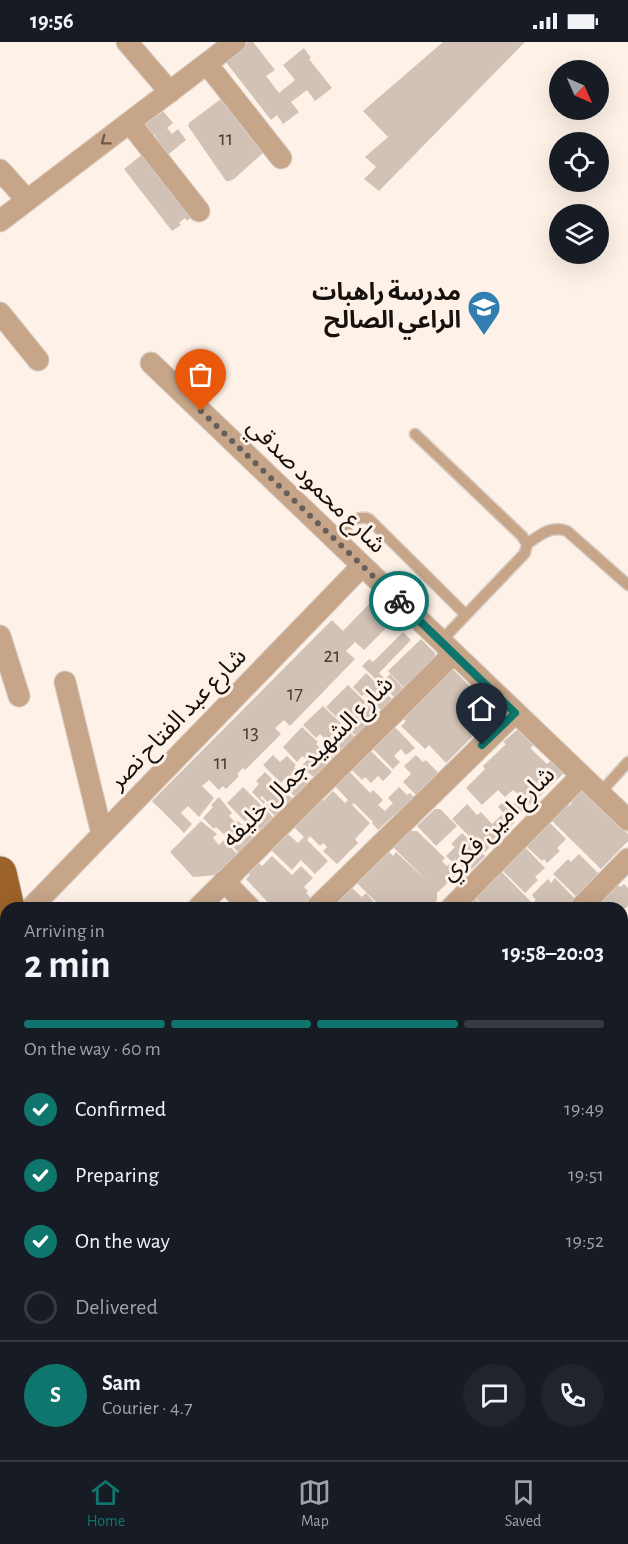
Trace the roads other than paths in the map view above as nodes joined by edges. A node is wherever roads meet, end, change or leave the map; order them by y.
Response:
1 (127, 42) edge
2 (235, 42) edge
3 (207, 64) junction
4 (170, 92) junction
5 (130, 123) junction
6 (281, 158) dead end
7 (0, 170) edge
8 (27, 200) junction
9 (199, 211) dead end
10 (0, 221) edge
11 (0, 313) edge
12 (38, 360) dead end
13 (151, 363) dead end
14 (415, 434) dead end
15 (334, 539) junction
16 (527, 544) junction
17 (362, 566) junction
18 (628, 585) edge
19 (466, 615) junction
20 (0, 636) edge
21 (447, 647) junction
22 (65, 682) dead end
23 (19, 696) dead end
24 (515, 713) junction
25 (628, 762) edge
26 (581, 776) junction
27 (600, 793) junction
28 (628, 820) edge
29 (102, 834) junction
30 (628, 859) edge
31 (0, 873) edge
32 (224, 881) junction
33 (7, 902) edge
34 (37, 902) edge
35 (204, 902) edge
36 (244, 902) edge
37 (322, 902) edge
38 (457, 902) edge
39 (586, 902) edge
40 (0, 1455) edge
41 (0, 1460) edge

1 - 4 street
2 - 3 street
3 - 4 street
3 - 6 street
4 - 5 street
5 -> 8 street
5 - 9 street
7 - 8 street
8 - 10 street
11 - 12 street
13 - 15 street, شارع محمود صدقي
14 - 16 lane
15 - 17 street, شارع محمود صدقي
15 - 19 lane
16 - 18 lane
16 - 19 lane
17 - 21 street, شارع محمود صدقي
17 - 29 street, شارع عبد الفتاح نصر
19 - 21 lane
20 - 23 street
21 - 24 street, شارع محمود صدقي
21 - 32 street, شارع الشهيد جمال خليفه
22 - 29 street
24 - 26 street, شارع محمود صدقي
24 - 37 street
25 - 27 lane
26 - 27 street, شارع محمود صدقي
26 - 38 street, شارع امين فكري
27 - 28 street, شارع محمود صدقي
29 - 34 street, شارع عبد الفتاح نصر
30 - 39 street
31 - 33 main road
32 - 35 street, شارع الشهيد جمال خليفه
32 - 36 street
40 - 41 street

